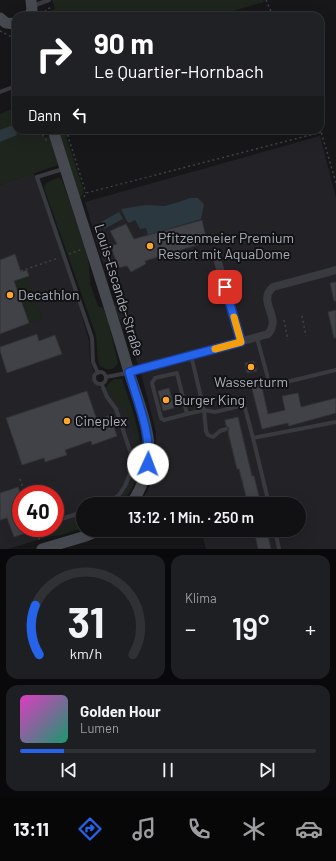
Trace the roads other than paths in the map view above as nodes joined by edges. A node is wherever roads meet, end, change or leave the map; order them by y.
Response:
1 (49, 0) edge
2 (31, 9) edge
3 (12, 88) edge
4 (0, 92) edge
5 (54, 134) edge
6 (65, 168) junction
7 (216, 255) dead end
8 (336, 270) edge
9 (257, 338) junction
10 (241, 342) junction
11 (191, 355) junction
12 (336, 370) edge
13 (129, 372) junction
14 (98, 373) junction
15 (106, 377) junction
16 (102, 385) junction
17 (204, 410) junction
18 (187, 414) junction
19 (336, 422) edge
20 (226, 429) dead end
21 (253, 438) junction
22 (116, 497) edge
23 (136, 497) edge
24 (267, 497) edge
25 (76, 514) edge
26 (64, 518) edge
27 (83, 537) edge
28 (277, 537) edge
29 (42, 549) edge
30 (280, 549) edge

1 - 2 lane
3 - 4 lane
5 - 6 street, Louis-Escande-Straße
6 - 13 street, Louis-Escande-Straße
6 - 14 lane
7 - 10 street
8 - 9 street
9 - 10 street
9 - 12 lane
10 - 11 street
11 - 13 street
11 - 17 lane
13 - 15 lane
13 - 23 street, Louis-Escande-Straße
14 - 15 lane
14 - 16 lane
15 - 16 lane
16 - 22 lane
17 - 18 lane
17 - 20 lane
17 - 21 lane
18 - 18 lane
19 - 21 lane
21 - 24 lane
25 - 26 lane
27 - 29 street
28 - 30 lane

